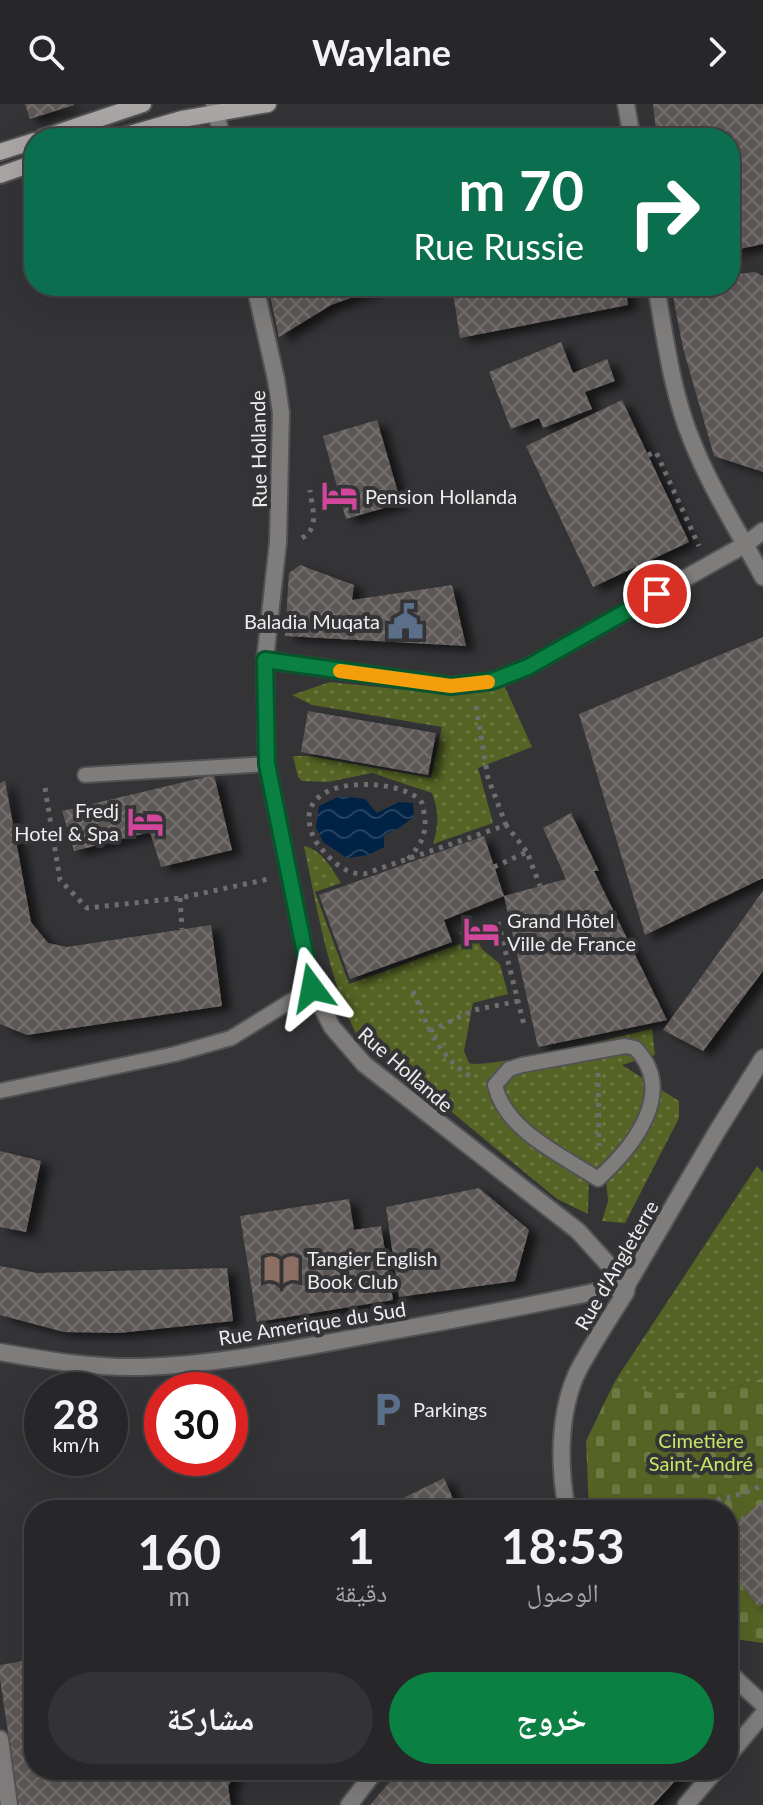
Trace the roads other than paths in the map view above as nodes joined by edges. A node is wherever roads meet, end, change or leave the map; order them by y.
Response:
1 (143, 104) edge
2 (268, 104) edge
3 (626, 104) edge
4 (215, 108) edge
5 (72, 128) edge
6 (149, 128) edge
7 (220, 128) edge
8 (630, 128) edge
9 (24, 144) edge
10 (0, 152) edge
11 (24, 167) edge
12 (0, 175) edge
13 (257, 296) edge
14 (658, 296) edge
15 (763, 531) edge
16 (746, 544) junction
17 (763, 577) edge
18 (265, 660) junction
19 (267, 764) junction
20 (85, 775) dead end
21 (312, 988) junction
22 (763, 1058) edge
23 (0, 1091) edge
24 (598, 1179) joint
25 (627, 1285) junction
26 (0, 1352) edge
27 (566, 1500) edge
28 (738, 1681) edge
29 (763, 1704) edge
30 (763, 1714) edge
31 (0, 1742) edge
32 (738, 1744) edge
33 (368, 1780) edge
34 (707, 1780) edge
35 (9, 1805) edge
36 (349, 1805) edge
37 (686, 1805) edge

1 - 5 main road
2 - 4 main road
3 - 8 street
4 - 6 main road
4 - 7 street
9 - 10 main road
11 - 12 main road
13 - 18 street, Rue Hollande
14 - 16 street
15 - 16 street
16 - 17 street
16 - 18 street
18 - 19 street, Rue Hollande
19 - 20 lane
19 - 21 street, Rue Hollande
21 - 23 lane
21 - 25 street, Rue Hollande
22 - 25 street, Rue d'Angleterre
24 - 24 lane
25 - 26 street, Rue Amerique du Sud
25 - 27 street, Rue d'Angleterre
28 - 29 street
30 - 32 street
31 - 35 street
33 - 36 street
34 - 37 street

